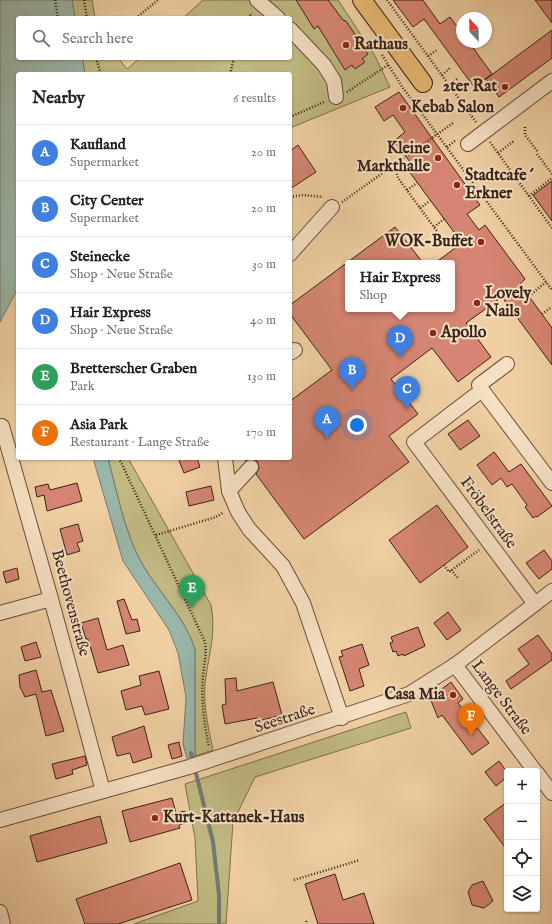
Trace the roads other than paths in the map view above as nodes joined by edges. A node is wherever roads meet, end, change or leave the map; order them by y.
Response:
1 (257, 0) edge
2 (362, 0) edge
3 (276, 16) edge
4 (292, 31) edge
5 (552, 81) edge
6 (423, 83) dead end
7 (336, 97) dead end
8 (468, 144) dead end
9 (330, 202) road end
10 (292, 251) edge
11 (507, 364) dead end
12 (482, 390) junction
13 (2, 426) dead end
14 (225, 460) edge
15 (251, 467) dead end
16 (552, 483) edge
17 (229, 491) junction
18 (552, 591) edge
19 (51, 599) junction
20 (535, 604) junction
21 (0, 613) edge
22 (455, 665) junction
23 (342, 718) junction
24 (533, 768) edge
25 (540, 777) edge
26 (103, 791) junction
27 (552, 792) edge
28 (0, 820) edge
29 (0, 912) edge
30 (3, 924) edge

1 - 3 street
2 - 6 main road
4 - 7 street
5 - 8 street
9 - 10 street
11 - 12 street
12 - 16 street
12 - 20 street, Fröbelstraße
13 - 19 street, Beethovenstraße
14 - 17 street
15 - 17 street
17 - 23 street
18 - 20 street, Seestraße
19 - 21 street
19 - 26 street, Beethovenstraße
20 - 22 street, Seestraße
22 - 23 street, Seestraße
22 - 24 street, Lange Straße
23 - 26 street, Seestraße
25 - 27 street, Lange Straße
26 - 28 street, Seestraße
29 - 30 street

